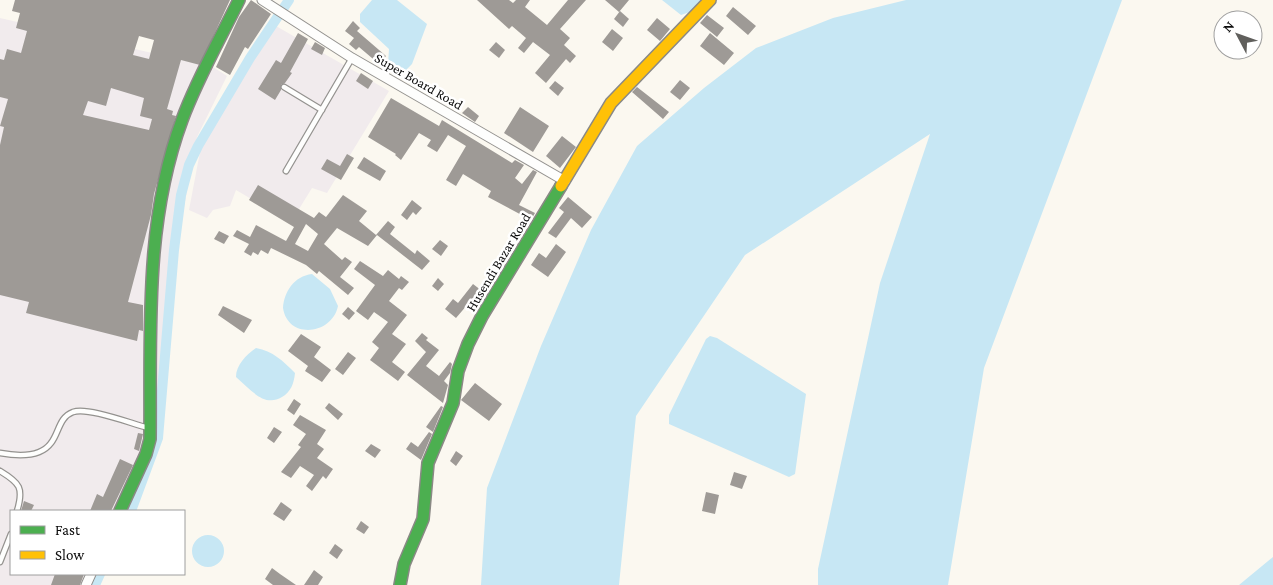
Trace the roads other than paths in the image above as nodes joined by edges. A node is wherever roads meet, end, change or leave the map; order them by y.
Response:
1 (239, 0) edge
2 (263, 0) edge
3 (710, 0) edge
4 (352, 58) junction
5 (284, 87) dead end
6 (322, 110) junction
7 (286, 171) dead end
8 (565, 181) junction
9 (149, 428) junction
10 (0, 453) edge
11 (0, 471) edge
12 (18, 510) edge
13 (120, 510) edge
14 (10, 537) edge
15 (0, 562) edge
16 (400, 585) edge

1 - 9 street
2 - 4 street, Super Board Road
3 - 8 street, Husendi Bazar Road
4 - 6 lane
4 - 8 street, Super Board Road
5 - 6 lane
6 - 7 lane
8 - 16 street, Husendi Bazar Road
9 - 10 lane
9 - 13 street
11 - 12 lane
14 - 15 lane

